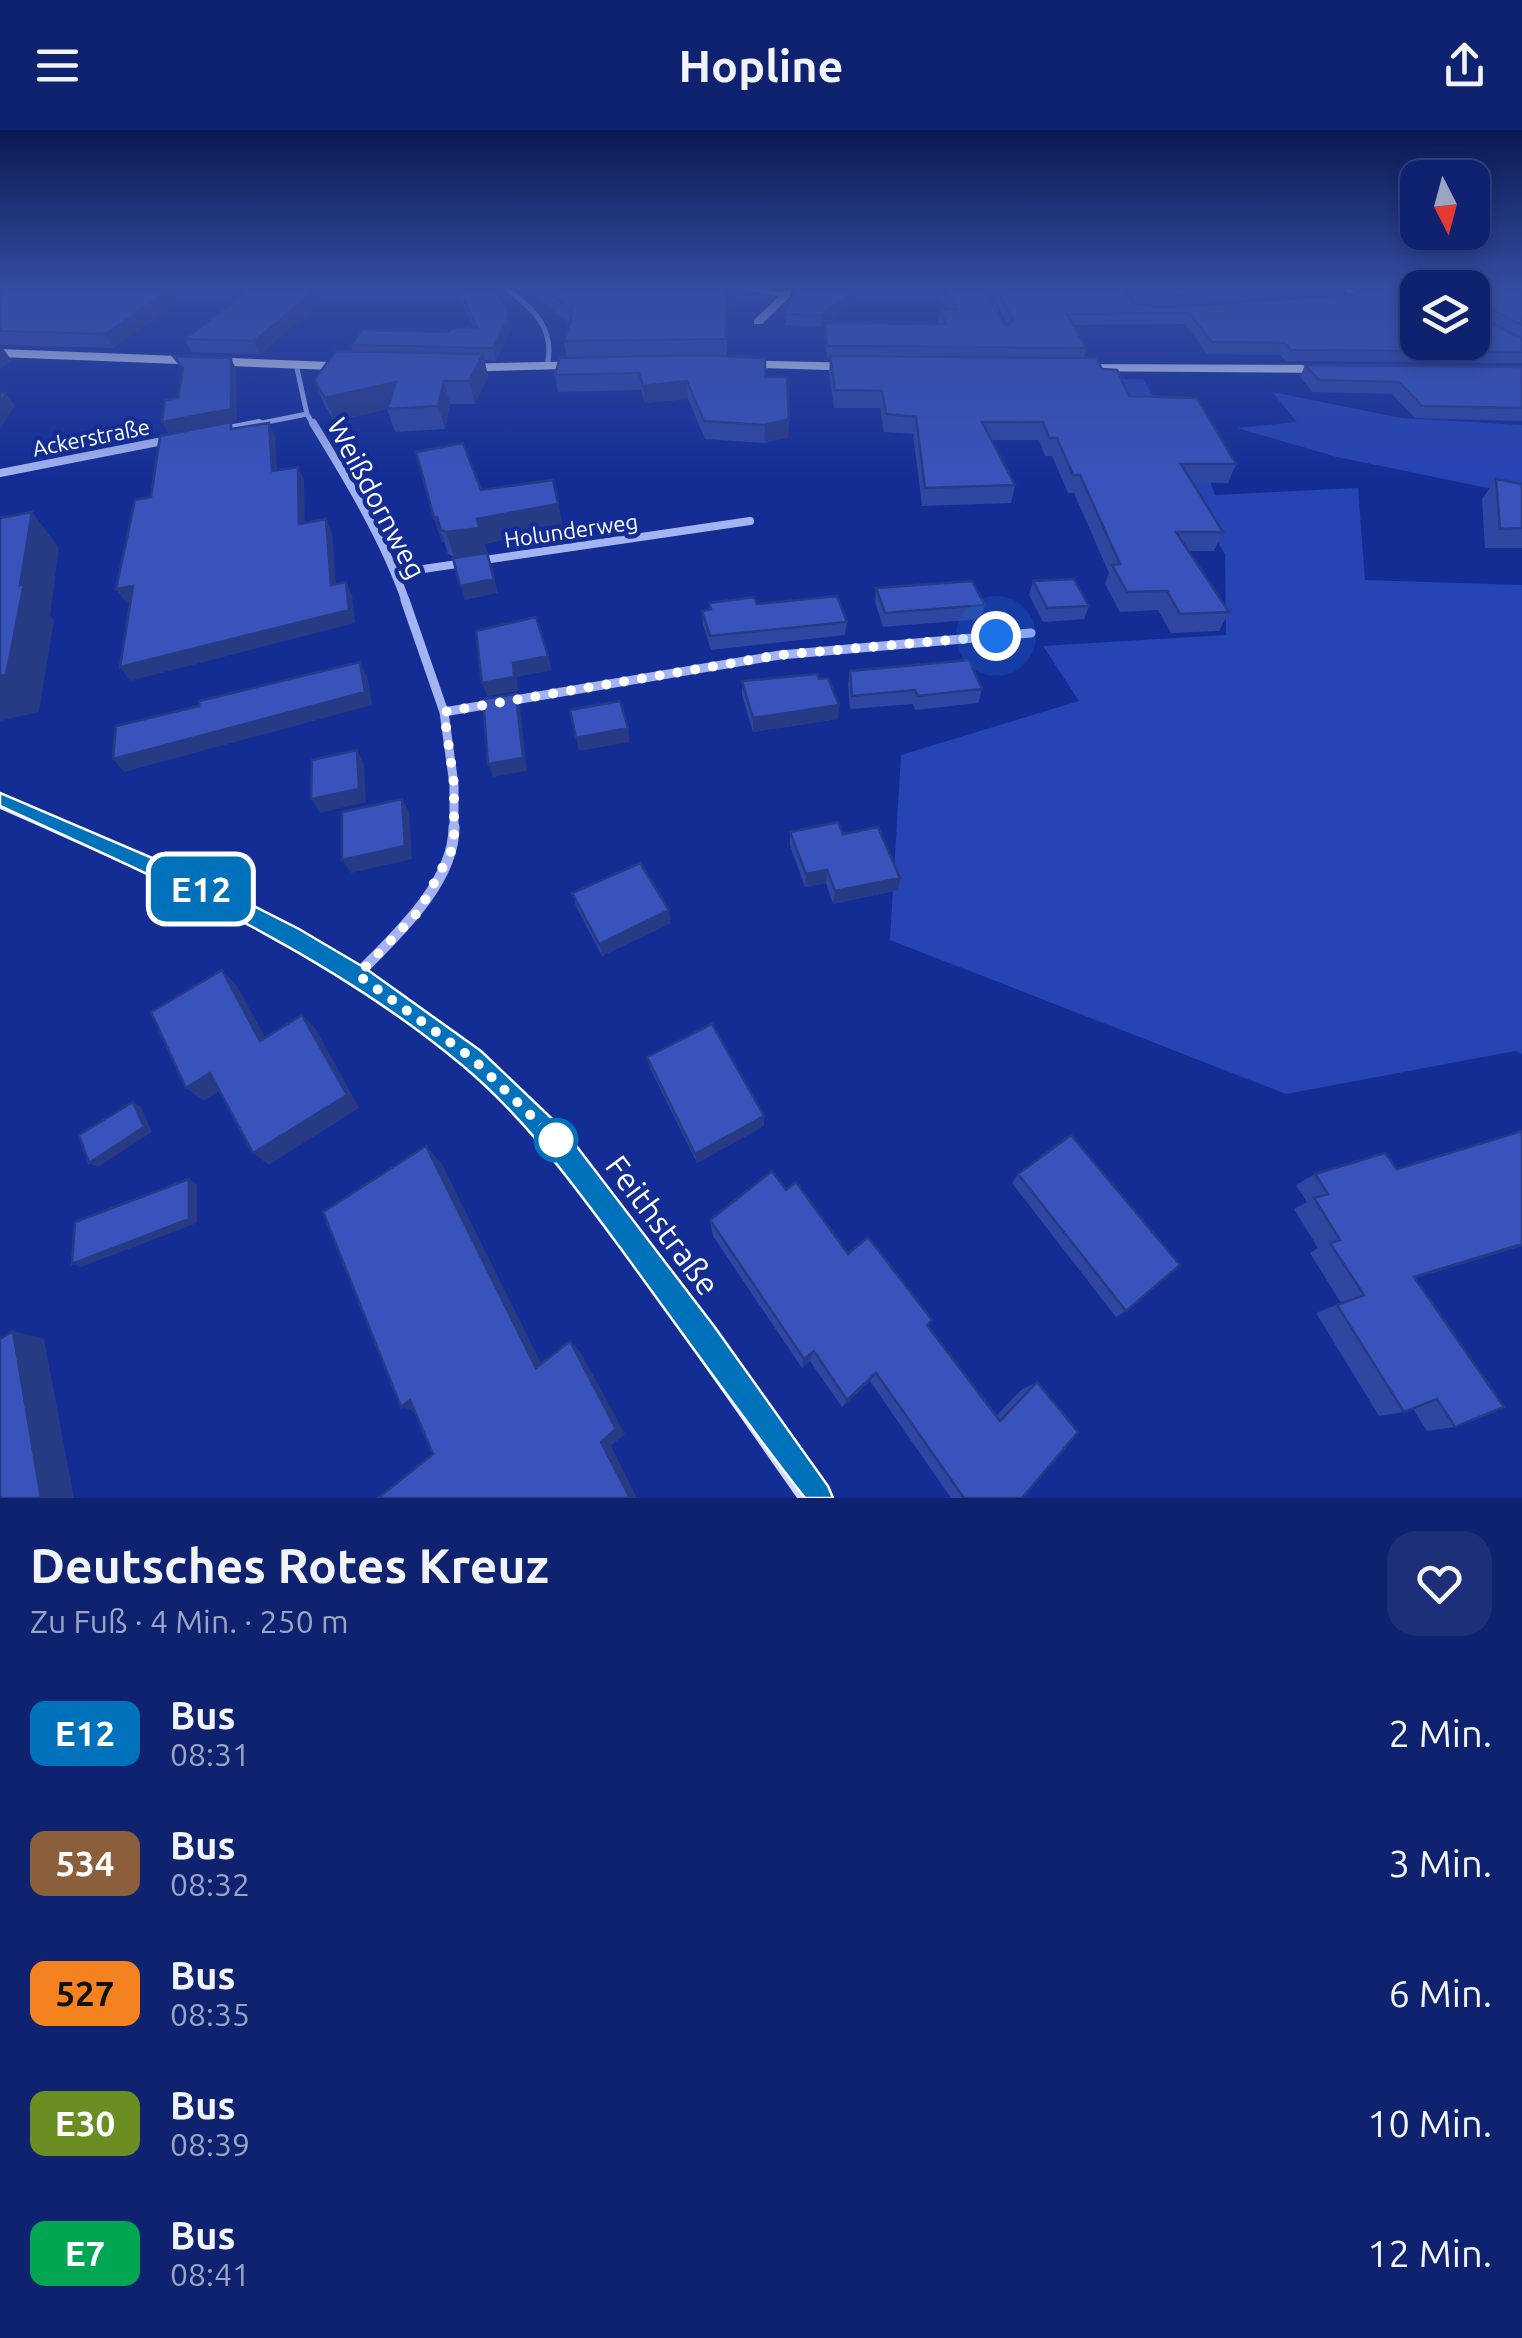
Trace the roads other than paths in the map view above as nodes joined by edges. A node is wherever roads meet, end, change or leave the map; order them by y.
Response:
1 (551, 351) edge
2 (0, 352) edge
3 (296, 364) junction
4 (718, 364) edge
5 (602, 365) edge
6 (547, 366) junction
7 (378, 367) edge
8 (881, 367) edge
9 (428, 368) edge
10 (1052, 368) edge
11 (1349, 369) edge
12 (307, 414) junction
13 (212, 432) edge
14 (173, 439) edge
15 (0, 473) edge
16 (750, 521) dead end
17 (396, 573) junction
18 (1031, 633) dead end
19 (444, 712) junction
20 (0, 800) edge
21 (358, 975) junction
22 (816, 1498) edge

1 - 6 street
2 - 3 main road
3 - 7 main road
3 - 12 street, Weißdornweg
4 - 8 main road
5 - 6 main road
6 - 9 main road
10 - 11 main road
12 - 13 street
12 - 17 street, Weißdornweg
14 - 15 street, Ackerstraße
16 - 17 street, Holunderweg
17 - 19 street, Weißdornweg
18 - 19 street
19 - 21 street, Weißdornweg
20 - 21 main road, Feithstraße
21 - 22 main road, Feithstraße

